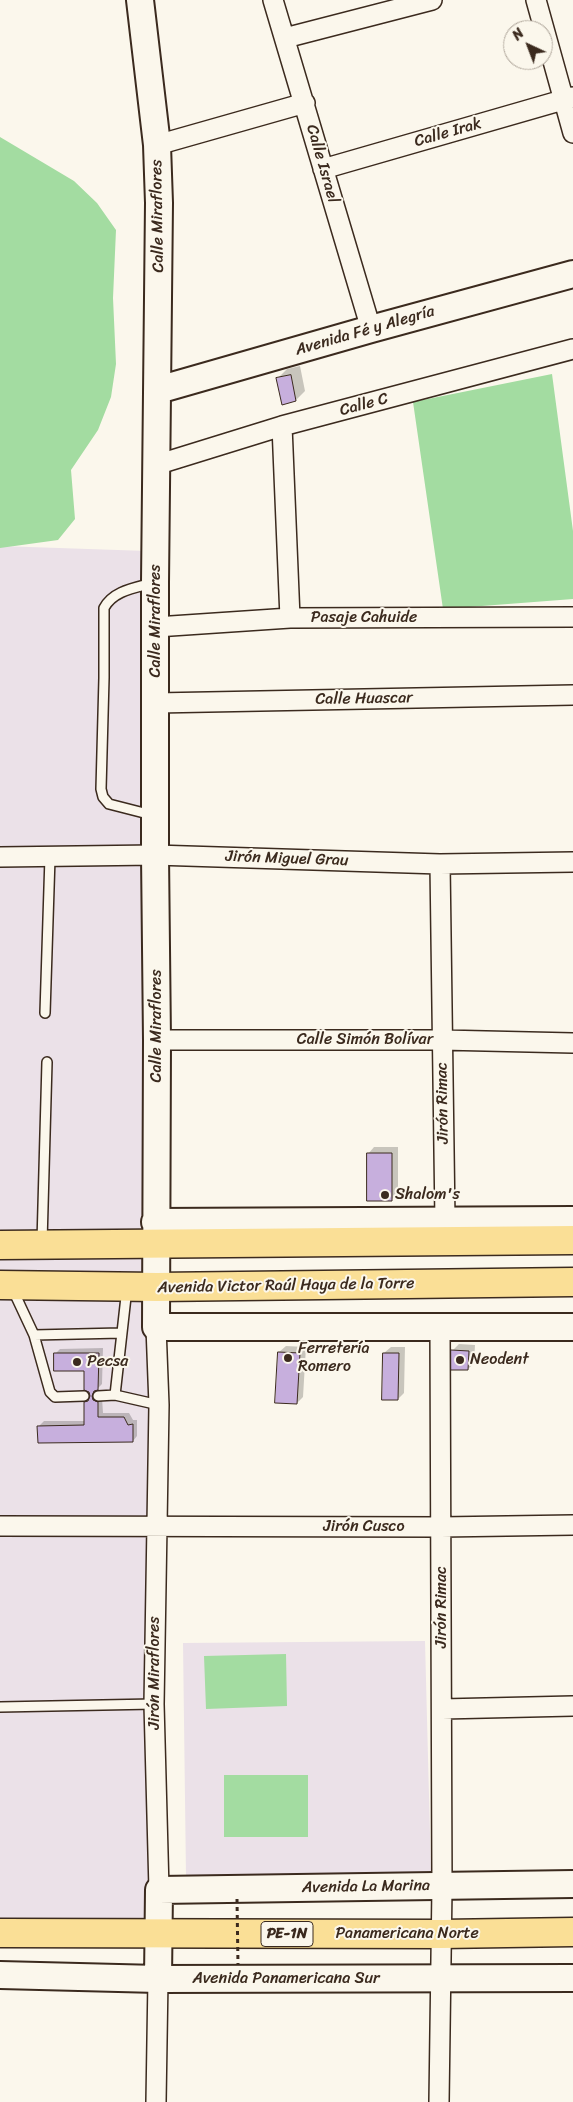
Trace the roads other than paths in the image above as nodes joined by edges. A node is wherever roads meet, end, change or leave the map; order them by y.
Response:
1 (140, 0) edge
2 (273, 0) edge
3 (432, 0) edge
4 (536, 0) edge
5 (402, 4) edge
6 (285, 38) junction
7 (568, 98) edge
8 (305, 103) junction
9 (573, 133) edge
10 (156, 145) junction
11 (323, 169) junction
12 (573, 274) edge
13 (371, 329) junction
14 (573, 349) edge
15 (158, 390) junction
16 (282, 426) junction
17 (156, 464) junction
18 (155, 582) junction
19 (573, 617) edge
20 (290, 618) junction
21 (156, 627) junction
22 (573, 695) edge
23 (156, 703) junction
24 (155, 816) junction
25 (155, 855) junction
26 (0, 857) edge
27 (50, 857) junction
28 (573, 862) edge
29 (440, 864) junction
30 (45, 1013) dead end
31 (157, 1040) junction
32 (442, 1040) junction
33 (573, 1043) edge
34 (47, 1062) dead end
35 (573, 1220) edge
36 (445, 1221) junction
37 (155, 1233) junction
38 (573, 1240) edge
39 (0, 1245) edge
40 (42, 1245) junction
41 (573, 1282) edge
42 (6, 1286) edge
43 (127, 1287) junction
44 (157, 1287) junction
45 (156, 1327) junction
46 (440, 1327) junction
47 (573, 1327) edge
48 (121, 1333) junction
49 (34, 1335) junction
50 (114, 1395) junction
51 (84, 1396) dead end
52 (98, 1396) dead end
53 (159, 1405) junction
54 (573, 1525) edge
55 (0, 1526) edge
56 (156, 1526) junction
57 (441, 1527) junction
58 (154, 1704) junction
59 (573, 1706) edge
60 (0, 1707) edge
61 (442, 1709) junction
62 (573, 1884) edge
63 (442, 1887) junction
64 (159, 1890) junction
65 (573, 1932) edge
66 (0, 1933) edge
67 (158, 1933) junction
68 (442, 1934) junction
69 (0, 1975) edge
70 (573, 1978) edge
71 (158, 1979) junction
72 (440, 1979) junction
73 (156, 2102) edge
74 (438, 2102) edge

1 - 10 main road, Calle Miraflores
2 - 6 street, Calle Israel
3 - 5 street
4 - 7 street
5 - 6 street
6 - 8 street, Calle Israel
7 - 9 street
7 - 11 street, Calle Irak
8 - 10 street
8 - 11 street, Calle Israel
10 - 15 main road, Calle Miraflores
11 - 13 street, Calle Israel
12 - 13 main road, Avenida Fé y Alegría
13 - 15 main road, Avenida Fé y Alegría
14 - 16 street, Calle C
15 - 17 main road, Calle Miraflores
16 - 17 street, Calle C
16 - 20 street
17 - 18 main road, Calle Miraflores
18 - 21 main road, Calle Miraflores
18 - 24 lane
19 - 20 street, Pasaje Cahuide
20 - 21 street, Pasaje Cahuide
21 - 23 main road, Calle Miraflores
22 - 23 street, Calle Huascar
23 - 24 main road, Calle Miraflores
24 - 25 main road, Calle Miraflores
25 - 27 street, Jirón Miguel Grau
25 - 29 street, Jirón Miguel Grau
25 - 31 main road, Calle Miraflores
26 - 27 street, Jirón Miguel Grau
27 - 30 lane
28 - 29 street, Jirón Miguel Grau
29 - 32 street, Jirón Rimac
31 - 32 street, Calle Simón Bolívar
31 - 37 main road, Calle Miraflores
32 - 33 street, Calle Simón Bolívar
32 - 36 street, Jirón Rimac
34 - 40 lane
35 - 36 main road
36 - 37 main road
37 - 38 main road
37 - 40 main road
37 - 44 main road, Jirón Miraflores
39 - 40 main road
41 - 44 main road, Avenida Victor Raúl Haya de la Torre
42 - 43 main road, Avenida Victor Raúl Haya de la Torre
42 - 49 lane
43 - 44 main road, Avenida Victor Raúl Haya de la Torre
43 - 48 lane
44 - 45 main road, Jirón Miraflores
45 - 46 main road
45 - 53 street, Jirón Miraflores
46 - 47 main road
46 - 57 street, Jirón Rimac
48 - 49 lane
48 - 50 lane
49 - 51 lane
50 - 52 lane
50 - 53 lane
53 - 56 street, Jirón Miraflores
54 - 57 street, Jirón Cusco
55 - 56 street, Jirón Cusco
56 - 57 street, Jirón Cusco
56 - 58 street, Jirón Miraflores
57 - 61 street, Jirón Rimac
58 - 60 lane
58 - 64 street, Jirón Miraflores
59 - 61 street
61 - 63 street, Jirón Rimac
62 - 63 main road, Avenida La Marina
63 - 64 main road, Avenida La Marina
63 - 68 street, Jirón Rimac
64 - 67 main road, Jirón Miraflores
65 - 68 main road, Panamericana Norte / PE-1N
66 - 67 main road, Panamericana Norte / PE-1N
67 - 68 main road, Panamericana Norte / PE-1N
67 - 71 main road, Jirón Miraflores
68 - 72 street, Jirón Rimac
69 - 71 main road, Avenida Panamericana Sur
70 - 72 main road, Avenida Panamericana Sur
71 - 72 main road, Avenida Panamericana Sur
71 - 73 street, Jirón Miraflores
72 - 74 street, Jirón Rimac

